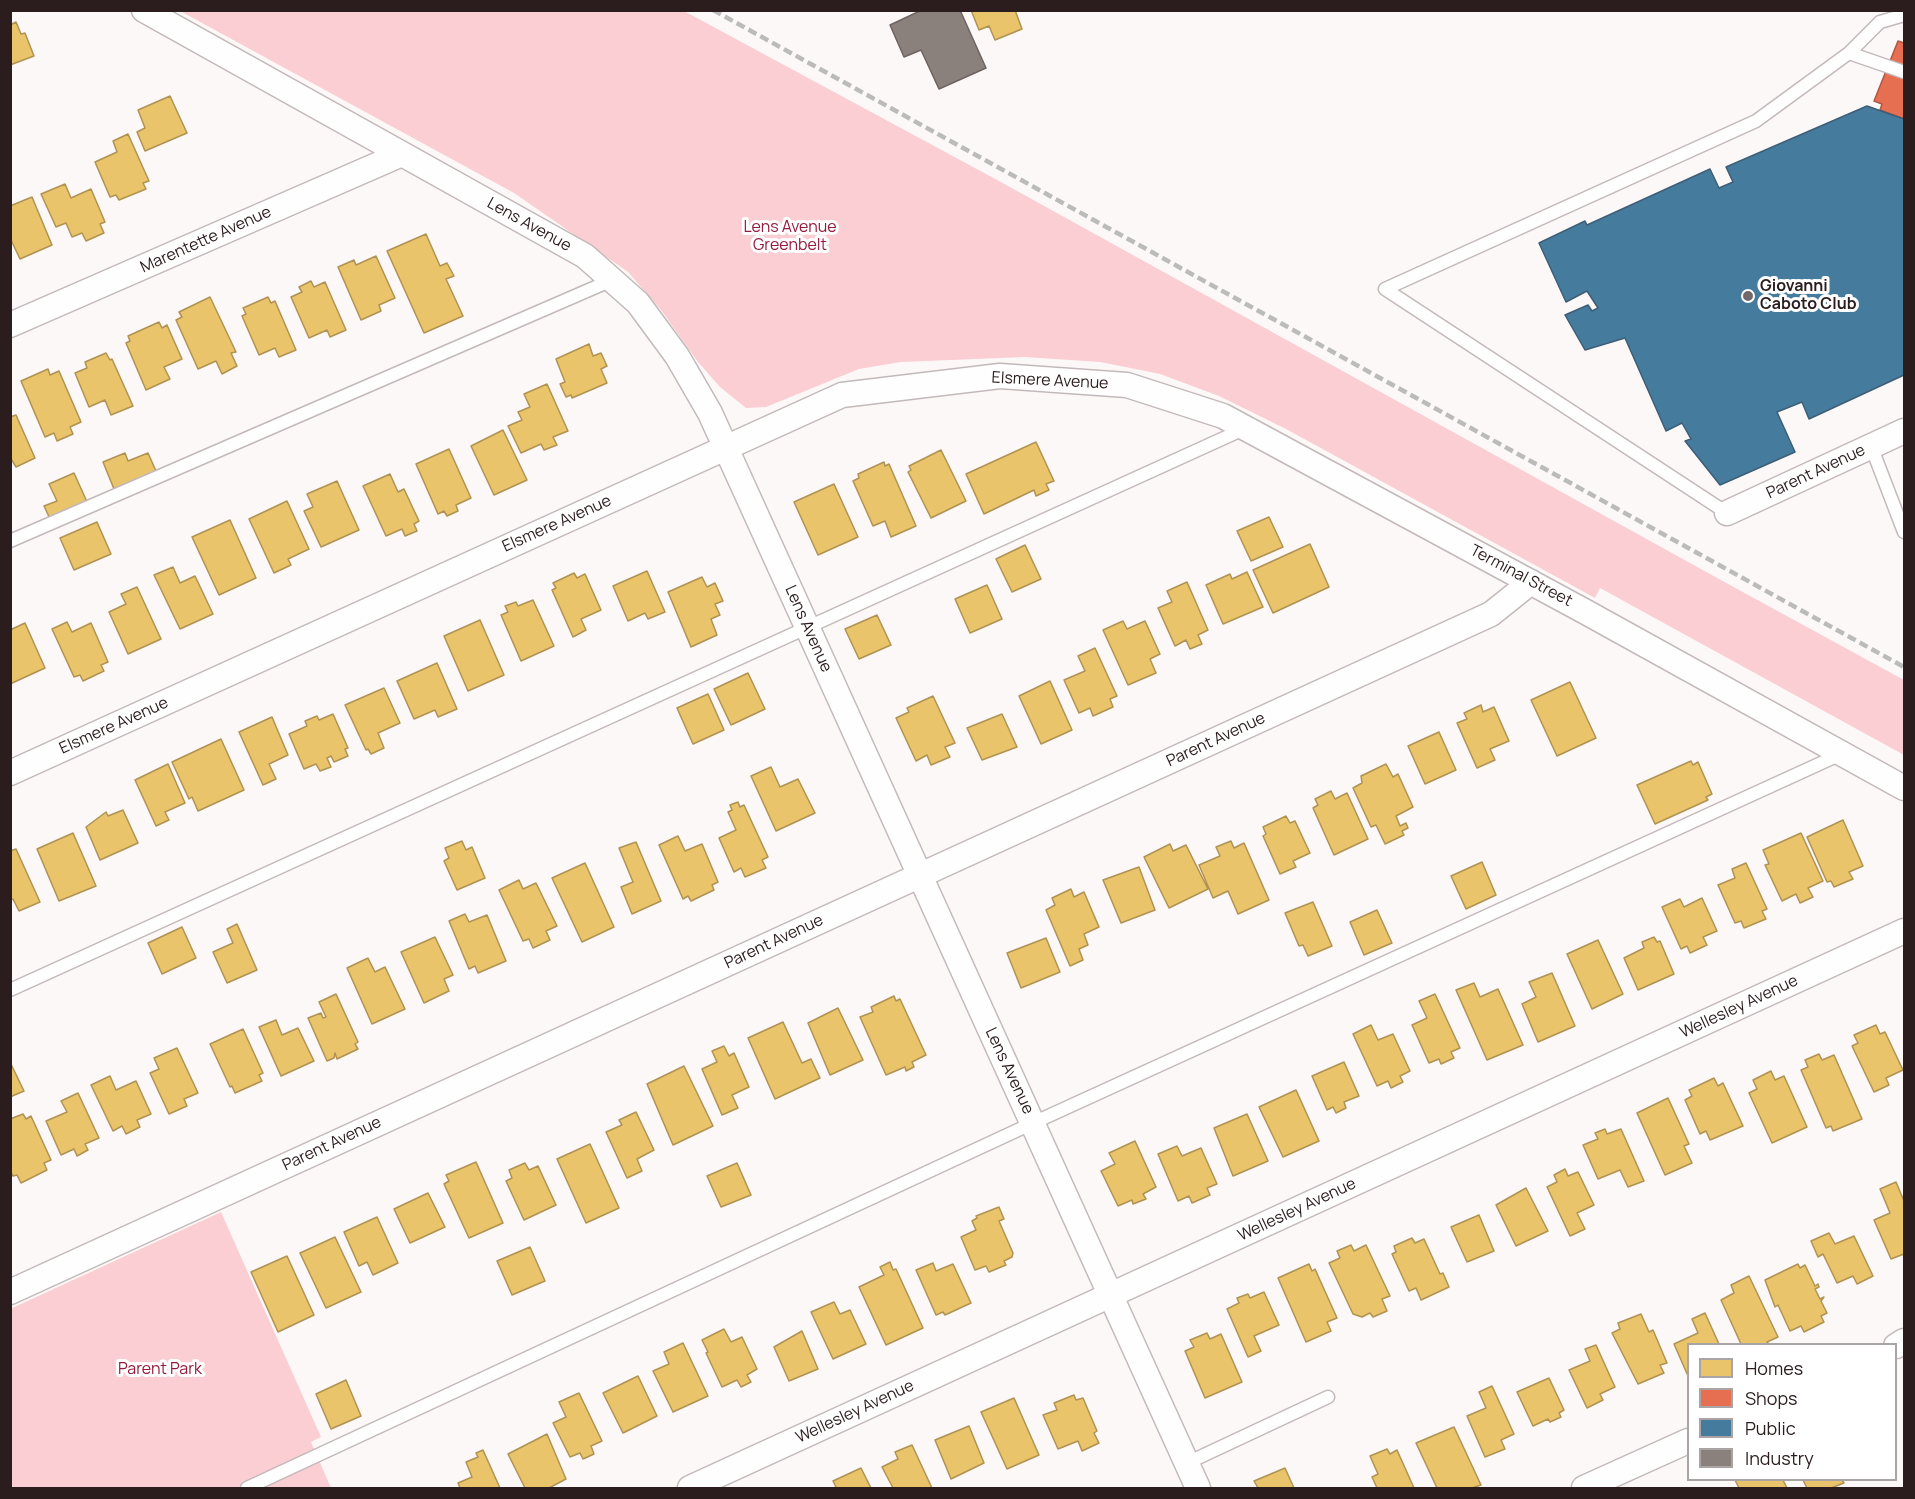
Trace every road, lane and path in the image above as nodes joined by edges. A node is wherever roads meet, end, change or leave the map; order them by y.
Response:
1 (144, 10) edge
2 (1905, 15) edge
3 (1849, 53) junction
4 (1905, 72) edge
5 (402, 154) junction
6 (612, 280) junction
7 (10, 326) edge
8 (1127, 385) joint
9 (1246, 428) junction
10 (1905, 431) edge
11 (1871, 446) junction
12 (725, 447) junction
13 (1727, 513) joint
14 (1905, 532) edge
15 (10, 541) edge
16 (1532, 582) junction
17 (807, 628) junction
18 (1842, 754) junction
19 (10, 773) edge
20 (1905, 788) edge
21 (919, 875) junction
22 (1905, 931) edge
23 (10, 990) edge
24 (1033, 1123) junction
25 (10, 1292) edge
26 (1110, 1296) junction
27 (1328, 1397) dead end
28 (1687, 1442) edge
29 (1187, 1463) junction
30 (247, 1488) edge
31 (690, 1488) edge
32 (1198, 1488) edge
33 (1584, 1488) edge

1 - 5 street, Lens Avenue
2 - 3 lane
3 - 4 lane
3 - 13 lane
5 - 6 street, Lens Avenue
5 - 7 street, Marentette Avenue
6 - 12 street, Lens Avenue
6 - 15 lane
8 - 9 street, Terminal Street
8 - 12 street, Elsmere Avenue
9 - 16 street, Terminal Street
9 - 17 lane
10 - 11 street, Parent Avenue
11 - 13 street, Parent Avenue
11 - 14 lane
12 - 17 street, Lens Avenue
12 - 19 street, Elsmere Avenue
16 - 18 street, Terminal Street
16 - 21 street, Parent Avenue
17 - 21 street, Lens Avenue
17 - 23 lane
18 - 20 street, Terminal Street
18 - 24 lane
21 - 24 street, Lens Avenue
21 - 25 street, Parent Avenue
22 - 26 street, Wellesley Avenue
24 - 26 street, Lens Avenue
24 - 30 lane
26 - 29 street, Lens Avenue
26 - 31 street, Wellesley Avenue
27 - 29 lane
28 - 33 street
29 - 32 street, Lens Avenue

